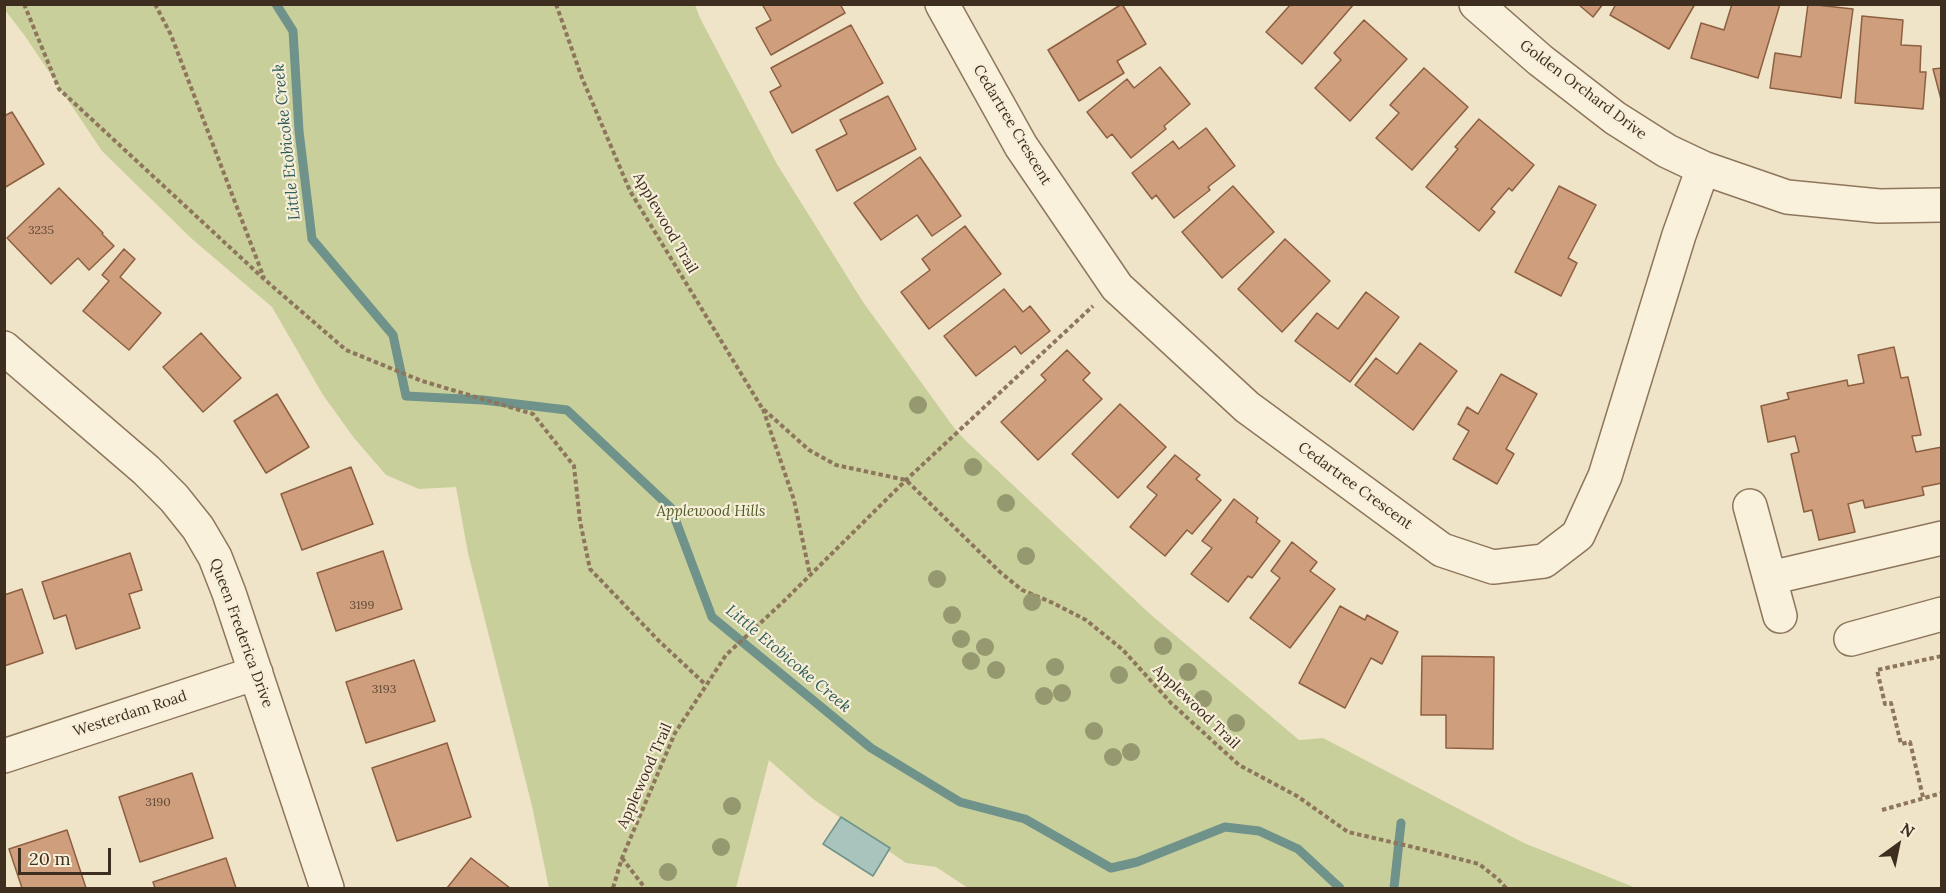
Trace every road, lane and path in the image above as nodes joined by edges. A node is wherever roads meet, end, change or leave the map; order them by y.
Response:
1 (24, 4) edge
2 (155, 4) edge
3 (556, 4) edge
4 (942, 4) edge
5 (1476, 4) edge
6 (1703, 168) junction
7 (1941, 204) edge
8 (264, 279) junction
9 (1117, 287) junction
10 (4, 348) edge
11 (762, 408) junction
12 (906, 480) junction
13 (1750, 506) dead end
14 (1941, 537) edge
15 (810, 576) junction
16 (1770, 578) junction
17 (1941, 614) edge
18 (1780, 616) dead end
19 (1851, 639) dead end
20 (1941, 656) edge
21 (256, 673) junction
22 (705, 684) junction
23 (4, 756) edge
24 (1941, 792) edge
25 (1923, 797) junction
26 (1882, 810) dead end
27 (622, 858) junction
28 (327, 888) edge
29 (613, 888) edge
30 (645, 888) edge
31 (1506, 888) edge

1 - 8 path
2 - 8 path
3 - 11 path, Applewood Trail
4 - 9 street, Cedartree Crescent
5 - 6 street, Golden Orchard Drive
6 - 7 street, Golden Orchard Drive
6 - 9 street, Cedartree Crescent
8 - 22 path
9 - 12 path
10 - 21 street, Queen Frederica Drive
11 - 12 path, Applewood Trail
11 - 15 path, Applewood Trail
12 - 15 path, Applewood Trail
12 - 31 path, Applewood Trail
13 - 16 street
14 - 16 street
15 - 22 path, Applewood Trail
16 - 18 street
17 - 19 street
20 - 25 path
21 - 23 street, Westerdam Road
21 - 28 street, Queen Frederica Drive
22 - 27 path, Applewood Trail
24 - 25 path
25 - 26 path
27 - 29 path, Applewood Trail
27 - 30 path

